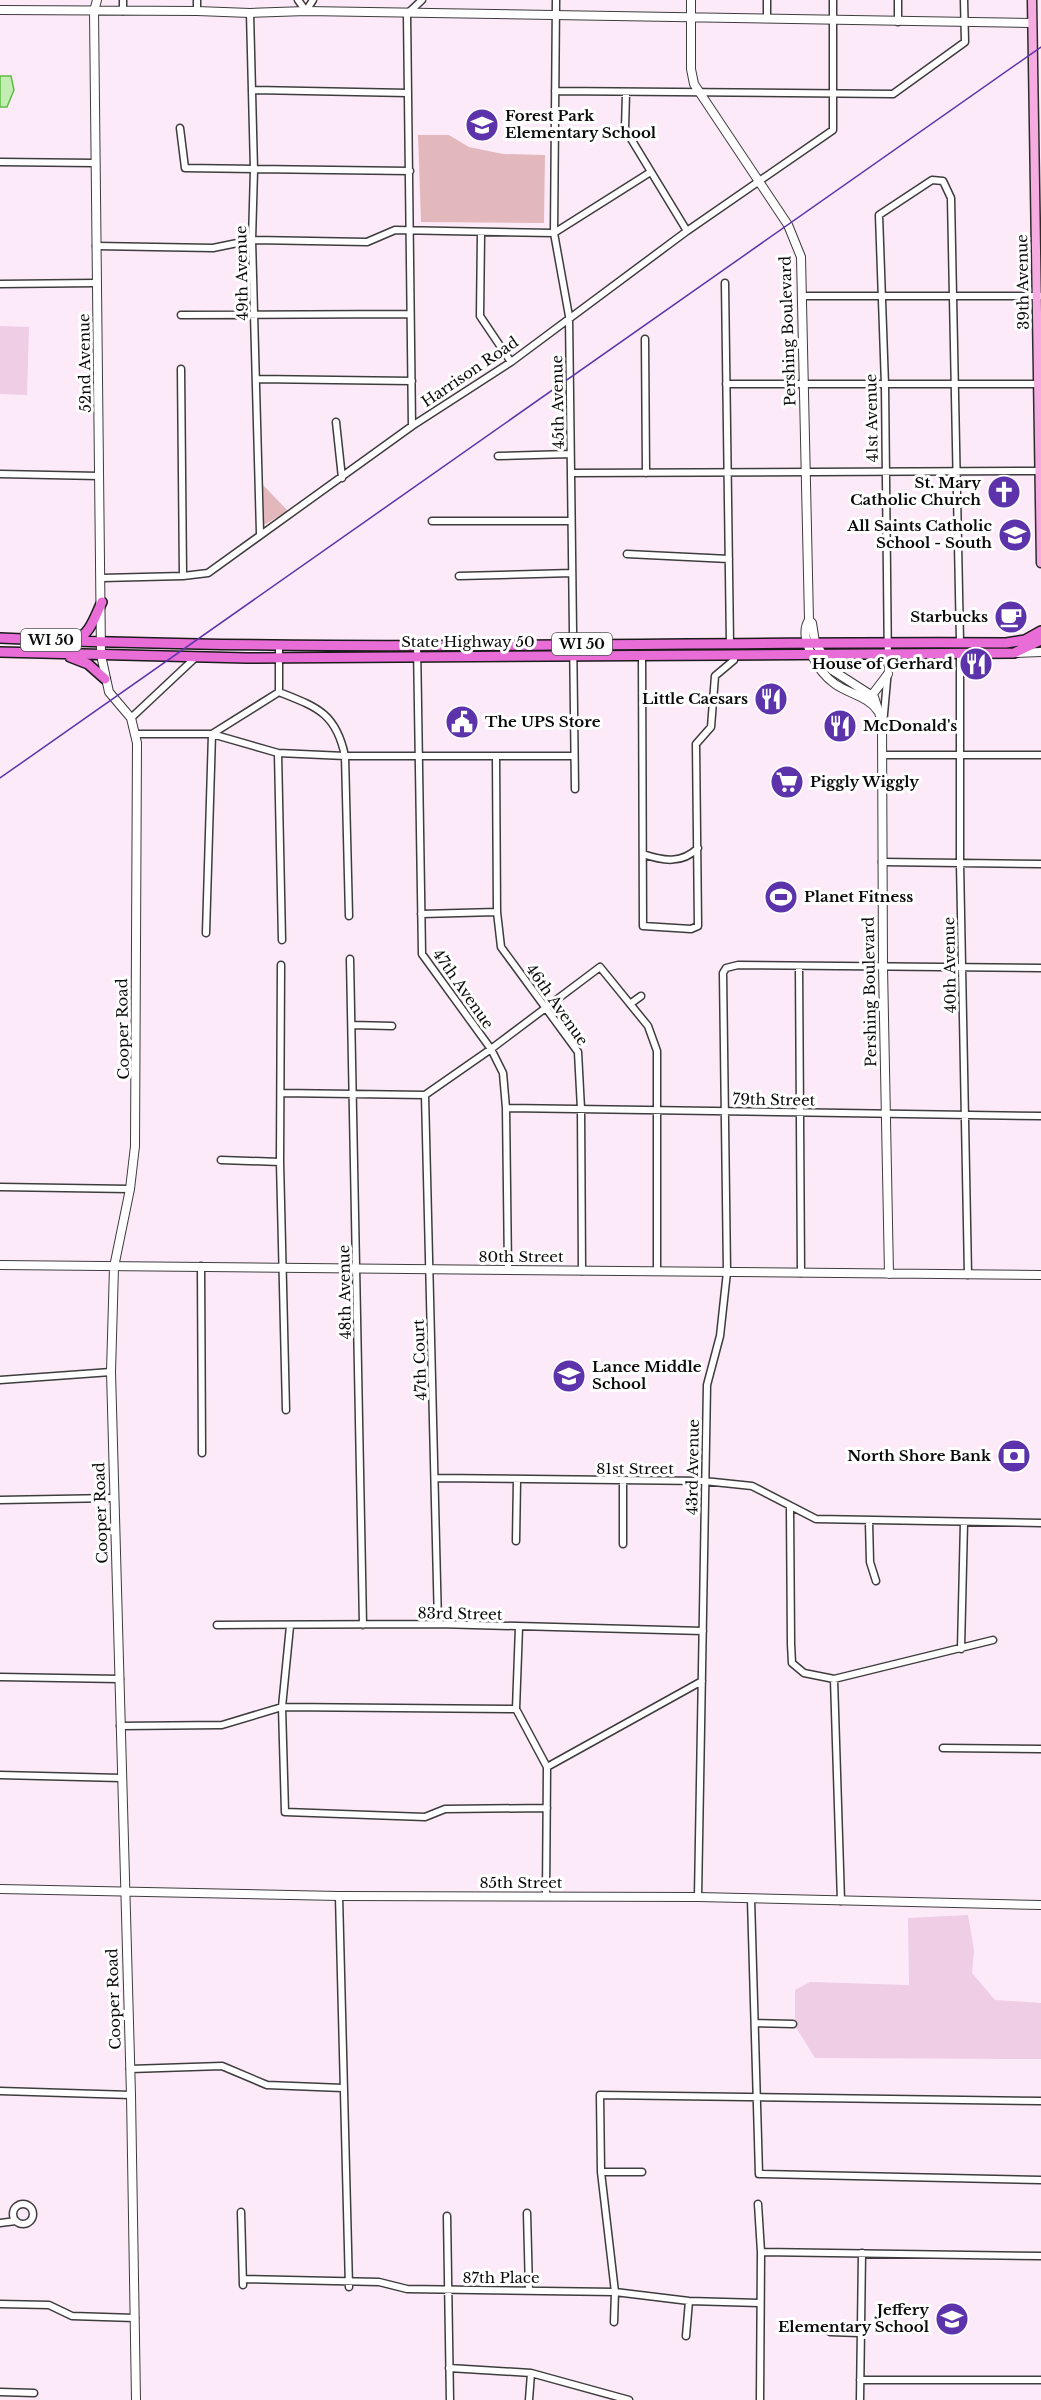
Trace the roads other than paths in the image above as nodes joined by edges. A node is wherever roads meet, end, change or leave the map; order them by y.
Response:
1 (96, 0) edge
2 (123, 0) edge
3 (196, 0) edge
4 (298, 0) edge
5 (313, 0) edge
6 (422, 0) edge
7 (556, 0) edge
8 (691, 0) edge
9 (767, 0) edge
10 (833, 0) edge
11 (898, 0) edge
12 (964, 0) edge
13 (1032, 0) edge
14 (0, 10) edge
15 (94, 11) junction
16 (123, 11) junction
17 (197, 11) junction
18 (306, 11) junction
19 (250, 14) junction
20 (407, 14) junction
21 (554, 17) junction
22 (767, 18) junction
23 (691, 20) junction
24 (833, 20) junction
25 (898, 22) junction
26 (965, 23) junction
27 (1032, 23) junction
28 (252, 90) junction
29 (555, 91) junction
30 (698, 92) junction
31 (408, 93) junction
32 (626, 93) junction
33 (831, 93) junction
34 (1037, 122) edge
35 (180, 128) dead end
36 (0, 162) edge
37 (95, 163) junction
38 (254, 170) junction
39 (410, 171) junction
40 (649, 172) junction
41 (761, 182) junction
42 (1038, 209) edge
43 (410, 231) junction
44 (687, 231) junction
45 (554, 233) junction
46 (481, 234) junction
47 (252, 240) junction
48 (96, 246) junction
49 (0, 284) edge
50 (97, 284) junction
51 (725, 284) dead end
52 (803, 296) junction
53 (881, 296) junction
54 (954, 296) junction
55 (1039, 296) edge
56 (255, 313) junction
57 (410, 314) junction
58 (181, 315) dead end
59 (569, 316) junction
60 (645, 339) dead end
61 (511, 362) junction
62 (181, 369) dead end
63 (257, 379) junction
64 (412, 381) junction
65 (726, 384) junction
66 (1040, 384) edge
67 (804, 385) junction
68 (885, 386) junction
69 (956, 386) junction
70 (336, 422) dead end
71 (412, 426) junction
72 (570, 454) junction
73 (498, 456) dead end
74 (957, 471) junction
75 (1040, 471) edge
76 (728, 472) junction
77 (806, 472) junction
78 (885, 472) junction
79 (571, 473) junction
80 (646, 473) junction
81 (0, 474) edge
82 (99, 476) junction
83 (342, 478) junction
84 (432, 521) dead end
85 (571, 521) junction
86 (260, 532) junction
87 (627, 554) dead end
88 (729, 559) junction
89 (1041, 563) edge
90 (572, 573) junction
91 (183, 576) junction
92 (459, 576) dead end
93 (102, 578) junction
94 (102, 602) junction
95 (809, 620) junction
96 (1041, 631) edge
97 (0, 638) edge
98 (72, 641) junction
99 (1018, 641) junction
100 (960, 642) junction
101 (102, 643) junction
102 (417, 644) junction
103 (573, 644) junction
104 (806, 644) junction
105 (816, 644) junction
106 (175, 645) junction
107 (279, 645) junction
108 (730, 645) junction
109 (1039, 646) edge
110 (888, 649) junction
111 (0, 652) edge
112 (24, 653) junction
113 (65, 654) junction
114 (960, 654) junction
115 (101, 655) junction
116 (642, 655) junction
117 (818, 655) junction
118 (573, 656) junction
119 (196, 657) junction
120 (417, 657) junction
121 (279, 658) junction
122 (734, 660) dead end
123 (888, 674) junction
124 (105, 679) junction
125 (279, 692) junction
126 (869, 698) junction
127 (131, 718) junction
128 (882, 728) junction
129 (136, 734) junction
130 (212, 734) junction
131 (278, 753) junction
132 (961, 754) junction
133 (882, 755) junction
134 (1041, 755) edge
135 (345, 756) junction
136 (574, 756) junction
137 (496, 757) junction
138 (419, 758) junction
139 (575, 789) dead end
140 (698, 848) junction
141 (643, 854) junction
142 (882, 862) junction
143 (960, 863) junction
144 (1041, 864) edge
145 (497, 912) junction
146 (421, 914) junction
147 (349, 916) dead end
148 (207, 933) dead end
149 (282, 940) dead end
150 (350, 959) dead end
151 (281, 965) dead end
152 (799, 966) junction
153 (883, 967) junction
154 (962, 968) junction
155 (1041, 968) edge
156 (641, 996) dead end
157 (630, 1004) junction
158 (546, 1007) junction
159 (352, 1025) junction
160 (392, 1026) dead end
161 (491, 1049) junction
162 (281, 1093) junction
163 (354, 1094) junction
164 (425, 1095) junction
165 (506, 1108) junction
166 (581, 1109) junction
167 (657, 1112) junction
168 (723, 1112) junction
169 (800, 1113) junction
170 (886, 1113) junction
171 (966, 1114) junction
172 (1041, 1116) edge
173 (221, 1160) dead end
174 (280, 1162) junction
175 (0, 1187) edge
176 (130, 1189) junction
177 (0, 1265) edge
178 (114, 1266) junction
179 (201, 1266) junction
180 (284, 1268) junction
181 (357, 1268) junction
182 (429, 1269) junction
183 (508, 1270) junction
184 (582, 1271) junction
185 (657, 1271) junction
186 (727, 1272) junction
187 (801, 1273) junction
188 (889, 1274) junction
189 (968, 1275) junction
190 (1041, 1275) edge
191 (111, 1372) junction
192 (0, 1380) edge
193 (286, 1410) dead end
194 (202, 1453) dead end
195 (436, 1478) junction
196 (516, 1480) junction
197 (623, 1481) junction
198 (704, 1481) junction
199 (114, 1498) junction
200 (0, 1500) edge
201 (790, 1507) junction
202 (869, 1522) junction
203 (964, 1522) junction
204 (1041, 1522) edge
205 (516, 1541) dead end
206 (623, 1544) dead end
207 (876, 1581) dead end
208 (438, 1624) junction
209 (217, 1625) dead end
210 (363, 1625) junction
211 (290, 1626) junction
212 (519, 1627) junction
213 (703, 1631) junction
214 (993, 1640) dead end
215 (961, 1648) junction
216 (0, 1677) edge
217 (834, 1678) junction
218 (120, 1679) junction
219 (702, 1681) junction
220 (282, 1707) junction
221 (516, 1709) junction
222 (120, 1726) junction
223 (943, 1748) dead end
224 (1041, 1749) edge
225 (547, 1767) junction
226 (0, 1774) edge
227 (121, 1778) junction
228 (547, 1808) junction
229 (0, 1889) edge
230 (124, 1891) junction
231 (339, 1896) junction
232 (546, 1896) junction
233 (698, 1897) junction
234 (751, 1899) junction
235 (840, 1901) junction
236 (1041, 1905) edge
237 (756, 2023) junction
238 (793, 2024) dead end
239 (130, 2069) junction
240 (343, 2088) junction
241 (0, 2091) edge
242 (131, 2095) junction
243 (759, 2096) junction
244 (1041, 2102) edge
245 (601, 2172) junction
246 (642, 2172) dead end
247 (1041, 2180) edge
248 (758, 2204) dead end
249 (241, 2212) dead end
250 (527, 2212) dead end
251 (447, 2216) dead end
252 (16, 2221) dead end
253 (0, 2223) edge
254 (761, 2252) junction
255 (862, 2253) junction
256 (1041, 2256) edge
257 (348, 2284) junction
258 (447, 2290) junction
259 (529, 2290) junction
260 (615, 2292) junction
261 (689, 2301) junction
262 (759, 2302) junction
263 (0, 2304) edge
264 (135, 2318) junction
265 (615, 2322) dead end
266 (830, 2332) dead end
267 (859, 2333) junction
268 (686, 2336) dead end
269 (449, 2368) junction
270 (531, 2373) junction
271 (860, 2380) junction
272 (1041, 2380) edge
273 (0, 2391) edge
274 (34, 2393) dead end
275 (136, 2400) edge
276 (450, 2400) edge
277 (529, 2400) edge
278 (629, 2400) edge
279 (760, 2400) edge
280 (860, 2400) edge

1 - 15 street, 52nd Avenue
2 - 16 street
3 - 17 street
4 - 18 street
5 - 18 street
6 - 20 street
7 - 21 street, 45th Avenue
8 - 23 street, Pershing Boulevard
9 - 22 street
10 - 24 street
11 - 25 street
12 - 26 street
13 - 27 main road, 39th Avenue
14 - 15 street
15 - 16 street
15 - 37 street, 52nd Avenue
16 - 17 street
17 - 19 street
18 - 19 street
18 - 20 street
19 - 28 street, 49th Avenue
20 - 21 street
20 - 31 street
21 - 23 street
21 - 29 street, 45th Avenue
22 - 23 street
22 - 24 street
23 - 30 street, Pershing Boulevard
24 - 25 street
24 - 33 street
25 - 26 street
26 - 27 street
26 - 33 street
27 - 34 main road, 39th Avenue
28 - 31 street
28 - 38 street, 49th Avenue
29 - 32 street
29 - 45 street, 45th Avenue
30 - 32 street
30 - 33 street
30 - 41 street, Pershing Boulevard
31 - 39 street
32 - 40 street
33 - 41 street, Harrison Road
34 - 42 main road, 39th Avenue
35 - 38 street
36 - 37 street
37 - 48 street, 52nd Avenue
38 - 39 street
38 - 47 street, 49th Avenue
39 - 43 street
40 - 44 street
40 - 45 street
41 - 44 street, Harrison Road
41 - 52 street, Pershing Boulevard
42 - 55 main road, 39th Avenue
43 - 46 street
43 - 47 street
43 - 57 street
44 - 59 street, Harrison Road
45 - 46 street
45 - 59 street, 45th Avenue
46 - 61 street
47 - 48 street
47 - 56 street, 49th Avenue
48 - 50 street, 52nd Avenue
49 - 50 street
50 - 82 street, 52nd Avenue
51 - 65 street
52 - 53 street
52 - 67 street, Pershing Boulevard
53 - 54 street
53 - 54 street, 41st Avenue
53 - 68 street, 41st Avenue
54 - 55 street
54 - 69 street
55 - 66 main road, 39th Avenue
56 - 57 street
56 - 58 street
56 - 63 street, 49th Avenue
57 - 64 street
59 - 61 street, Harrison Road
59 - 72 street, 45th Avenue
60 - 80 street
61 - 71 street, Harrison Road
62 - 91 street
63 - 64 street
63 - 86 street, 49th Avenue
64 - 71 street
65 - 67 street
65 - 76 street
66 - 69 street
66 - 75 main road, 39th Avenue
67 - 68 street
67 - 77 street, Pershing Boulevard
68 - 69 street
68 - 78 street, 41st Avenue
69 - 74 street
70 - 83 street
71 - 83 street, Harrison Road
72 - 73 street
72 - 79 street, 45th Avenue
74 - 75 street
74 - 78 street
74 - 100 street
75 - 89 main road, 39th Avenue
76 - 77 street
76 - 80 street
76 - 88 street
77 - 78 street
77 - 95 street, Pershing Boulevard
78 - 110 street, 41st Avenue
79 - 80 street
79 - 85 street, 45th Avenue
81 - 82 street
82 - 93 street, 52nd Avenue
83 - 86 street, Harrison Road
84 - 85 street
85 - 90 street, 45th Avenue
86 - 91 street, Harrison Road
87 - 88 street
88 - 108 street
90 - 92 street
90 - 103 street, 45th Avenue
91 - 93 street, Harrison Road
93 - 94 street, 52nd Avenue
94 - 98 main road
94 - 101 street, 52nd Avenue
95 - 104 street, Pershing Boulevard
95 - 105 street, Pershing Boulevard
96 - 99 main road, State Highway 50 / WI 50
97 - 98 main road, State Highway 50 / WI 50
98 - 101 main road, State Highway 50 / WI 50
99 - 100 main road, State Highway 50 / WI 50
99 - 109 street
100 - 110 main road, State Highway 50 / WI 50
101 - 106 main road, State Highway 50 / WI 50
101 - 112 main road
101 - 115 street, 52nd Avenue
102 - 103 main road, State Highway 50 / WI 50
102 - 107 main road, State Highway 50 / WI 50
102 - 120 street, 47th Avenue
103 - 108 main road, State Highway 50 / WI 50
103 - 118 street, 45th Avenue
104 - 105 main road, State Highway 50 / WI 50
104 - 108 main road, State Highway 50 / WI 50
104 - 117 street, Pershing Boulevard
105 - 110 main road, State Highway 50 / WI 50
105 - 117 street, Pershing Boulevard
106 - 107 main road, State Highway 50 / WI 50
106 - 115 main road
107 - 121 street
109 - 114 main road, State Highway 50 / WI 50
110 - 114 main road, State Highway 50 / WI 50
110 - 117 main road, State Highway 50 / WI 50
110 - 123 street, 41st Avenue
111 - 112 main road, State Highway 50 / WI 50
112 - 113 main road, State Highway 50 / WI 50
113 - 115 main road, State Highway 50 / WI 50
113 - 124 main road
114 - 132 street, 40th Avenue
115 - 119 main road, State Highway 50 / WI 50
115 - 124 street, 52nd Avenue
116 - 117 main road, State Highway 50 / WI 50
116 - 118 main road, State Highway 50 / WI 50
116 - 141 street
117 - 126 street, Pershing Boulevard
118 - 120 main road, State Highway 50 / WI 50
118 - 136 street, 45th Avenue
119 - 121 main road, State Highway 50 / WI 50
119 - 127 street
120 - 121 main road, State Highway 50 / WI 50
120 - 138 street, 47th Avenue
121 - 125 street
122 - 140 street
123 - 126 street
123 - 128 street, 41st Avenue
124 - 127 street, 52nd Avenue
125 - 130 street
125 - 135 street
126 - 128 street, Pershing Boulevard
127 - 129 street, Cooper Road
128 - 133 street, Pershing Boulevard
129 - 130 street
129 - 176 street, Cooper Road
130 - 131 street
130 - 148 street
131 - 135 street
131 - 149 street
132 - 133 street
132 - 134 street
132 - 143 street, 40th Avenue
133 - 142 street, Pershing Boulevard
135 - 138 street
135 - 147 street
136 - 137 street
136 - 139 street, 45th Avenue
137 - 138 street
137 - 145 street, 46th Avenue
138 - 146 street, 47th Avenue
140 - 141 street
140 - 141 street
142 - 143 street
142 - 153 street, Pershing Boulevard
143 - 144 street
143 - 154 street, 40th Avenue
145 - 146 street
145 - 158 street, 46th Avenue
146 - 161 street, 47th Avenue
150 - 159 street, 48th Avenue
151 - 162 street
152 - 153 street
152 - 168 street, 43rd Avenue
152 - 169 street
153 - 154 street
153 - 170 street, Pershing Boulevard
154 - 155 street
154 - 171 street, 40th Avenue
156 - 157 street
157 - 158 street
157 - 167 street
158 - 161 street
158 - 166 street, 46th Avenue
159 - 160 street
159 - 163 street, 48th Avenue
161 - 164 street
161 - 165 street, 47th Avenue
162 - 163 street
162 - 174 street
163 - 164 street
163 - 181 street, 48th Avenue
164 - 182 street, 47th Court
165 - 166 street, 79th Street
165 - 183 street, 47th Avenue
166 - 167 street, 79th Street
166 - 184 street, 46th Avenue
167 - 168 street, 79th Street
167 - 185 street
168 - 169 street, 79th Street
168 - 186 street, 43rd Avenue
169 - 170 street, 79th Street
169 - 187 street
170 - 171 street, 79th Street
170 - 188 street, Pershing Boulevard
171 - 172 street, 79th Street
171 - 189 street, 40th Avenue
173 - 174 street
174 - 180 street
175 - 176 street
176 - 178 street, Cooper Road
177 - 178 street, 80th Street
178 - 179 street, 80th Street
178 - 191 street, Cooper Road
179 - 180 street, 80th Street
179 - 194 street
180 - 181 street, 80th Street
180 - 193 street
181 - 182 street, 80th Street
181 - 210 street, 48th Avenue
182 - 183 street, 80th Street
182 - 195 street, 47th Court
183 - 184 street, 80th Street
184 - 185 street, 80th Street
185 - 186 street, 80th Street
186 - 187 street, 80th Street
186 - 198 street, 43rd Avenue
187 - 188 street, 80th Street
188 - 189 street, 80th Street
189 - 190 street, 80th Street
191 - 192 street
191 - 199 street, Cooper Road
195 - 196 street, 81st Street
195 - 208 street, 47th Court
196 - 197 street, 81st Street
196 - 205 street
197 - 198 street, 81st Street
197 - 206 street
198 - 201 street, 81st Street
198 - 213 street, 43rd Avenue
199 - 200 street
199 - 218 street, Cooper Road
201 - 202 street, 81st Street
201 - 217 street
202 - 203 street, 81st Street
202 - 207 street
203 - 204 street, 81st Street
203 - 215 street
208 - 210 street, 83rd Street
208 - 212 street, 83rd Street
209 - 211 street, 83rd Street
210 - 211 street, 83rd Street
211 - 220 street
212 - 213 street, 83rd Street
212 - 221 street
213 - 219 street, 43rd Avenue
214 - 215 street
215 - 217 street
216 - 218 street
217 - 235 street
218 - 222 street, Cooper Road
219 - 225 street
219 - 233 street, 43rd Avenue
220 - 221 street
220 - 222 street
220 - 228 street
221 - 225 street
222 - 227 street, Cooper Road
223 - 224 street
225 - 228 street
226 - 227 street
227 - 230 street, Cooper Road
228 - 232 street
229 - 230 street, 85th Street
230 - 231 street, 85th Street
230 - 239 street, Cooper Road
231 - 232 street, 85th Street
231 - 240 street
232 - 233 street, 85th Street
233 - 234 street, 85th Street
234 - 235 street, 85th Street
234 - 237 street
235 - 236 street, 85th Street
237 - 238 street
237 - 243 street
239 - 240 street
239 - 242 street, Cooper Road
240 - 257 street
241 - 242 street
242 - 264 street, Cooper Road
243 - 244 street
243 - 245 street
243 - 247 street
245 - 246 street
245 - 260 street
248 - 254 street
249 - 257 street, 87th Place
250 - 259 street
251 - 258 street
252 - 253 street
254 - 255 street
254 - 262 street
255 - 256 street
255 - 267 street
257 - 258 street, 87th Place
258 - 259 street, 87th Place
258 - 269 street
259 - 260 street, 87th Place
260 - 261 street, 87th Place
260 - 265 street
261 - 262 street, 87th Place
261 - 268 street
262 - 279 street
263 - 264 street
264 - 275 street, Cooper Road
266 - 267 street
267 - 271 street
269 - 270 street
269 - 276 street
270 - 277 street
270 - 278 street
271 - 272 street
271 - 280 street
273 - 274 street

